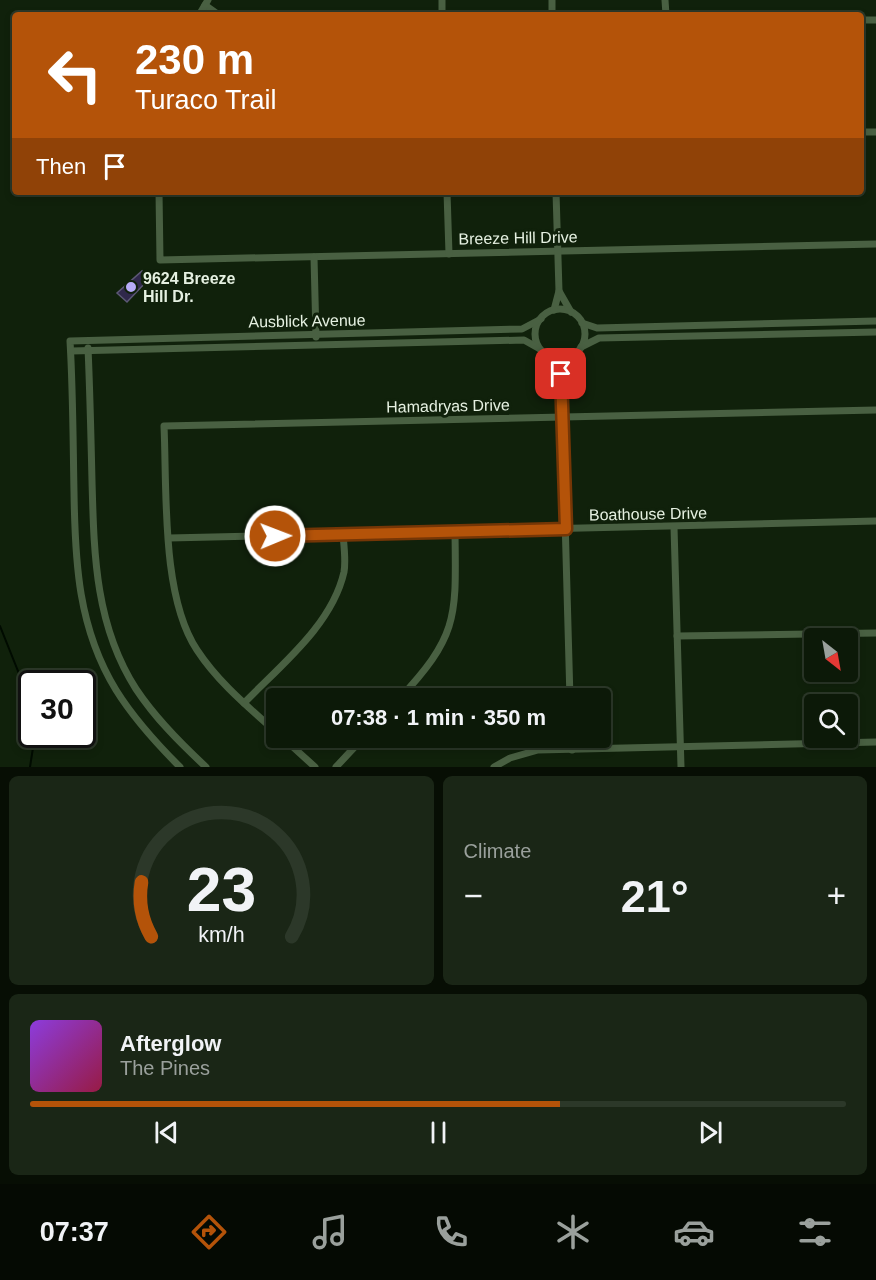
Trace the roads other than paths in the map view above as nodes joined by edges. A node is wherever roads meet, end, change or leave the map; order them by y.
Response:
1 (159, 195) edge
2 (447, 195) edge
3 (556, 195) edge
4 (876, 244) edge
5 (558, 251) junction
6 (448, 254) junction
7 (314, 257) junction
8 (559, 291) junction
9 (554, 310) junction
10 (570, 312) junction
11 (541, 319) junction
12 (876, 321) edge
13 (582, 323) junction
14 (876, 332) edge
15 (316, 335) junction
16 (87, 340) junction
17 (316, 345) junction
18 (581, 347) junction
19 (540, 349) junction
20 (88, 350) junction
21 (70, 351) junction
22 (552, 358) junction
23 (569, 358) junction
24 (561, 374) junction
25 (876, 410) edge
26 (562, 417) junction
27 (876, 522) edge
28 (675, 526) junction
29 (566, 529) junction
30 (455, 532) junction
31 (343, 535) junction
32 (169, 538) junction
33 (876, 633) edge
34 (678, 636) junction
35 (409, 688) edge
36 (570, 688) edge
37 (244, 703) junction
38 (266, 723) edge
39 (876, 742) edge
40 (681, 747) junction
41 (294, 748) edge
42 (354, 748) edge
43 (572, 750) joint
44 (180, 767) edge
45 (206, 767) edge
46 (315, 767) edge
47 (336, 767) edge
48 (494, 767) edge
49 (681, 767) edge

1 - 7 street, Breeze Hill Drive
2 - 6 street
3 - 5 street
4 - 5 street, Breeze Hill Drive
5 - 6 street, Breeze Hill Drive
5 - 8 street
6 - 7 street, Breeze Hill Drive
7 - 15 street
8 - 9 street
8 - 10 street
9 - 10 street
9 - 11 street
10 - 13 street
11 - 15 street, Ausblick Avenue
11 - 19 street
12 - 13 street
13 - 18 street
14 - 18 street
15 - 16 street, Ausblick Avenue
15 - 17 street
16 - 20 street
16 - 21 street, Ausblick Avenue
17 - 19 street, Ausblick Avenue
17 - 20 street, Ausblick Avenue
18 - 23 street
19 - 22 street
20 - 21 street, Ausblick Avenue
20 - 45 street
21 - 44 street
22 - 23 street
22 - 24 street
23 - 24 street
24 - 26 street
25 - 26 street, Hamadryas Drive
26 - 29 street
26 - 32 street, Hamadryas Drive
27 - 28 street, Boathouse Drive
28 - 29 street, Boathouse Drive
28 - 34 street
29 - 30 street, Boathouse Drive
29 - 36 street
30 - 31 street, Boathouse Drive
30 - 35 street
31 - 32 street, Boathouse Drive
31 - 37 street
32 - 37 street
33 - 34 street
34 - 40 street
37 - 38 street
39 - 40 street
40 - 43 street
40 - 49 street
41 - 46 street
42 - 47 street
43 - 48 street

